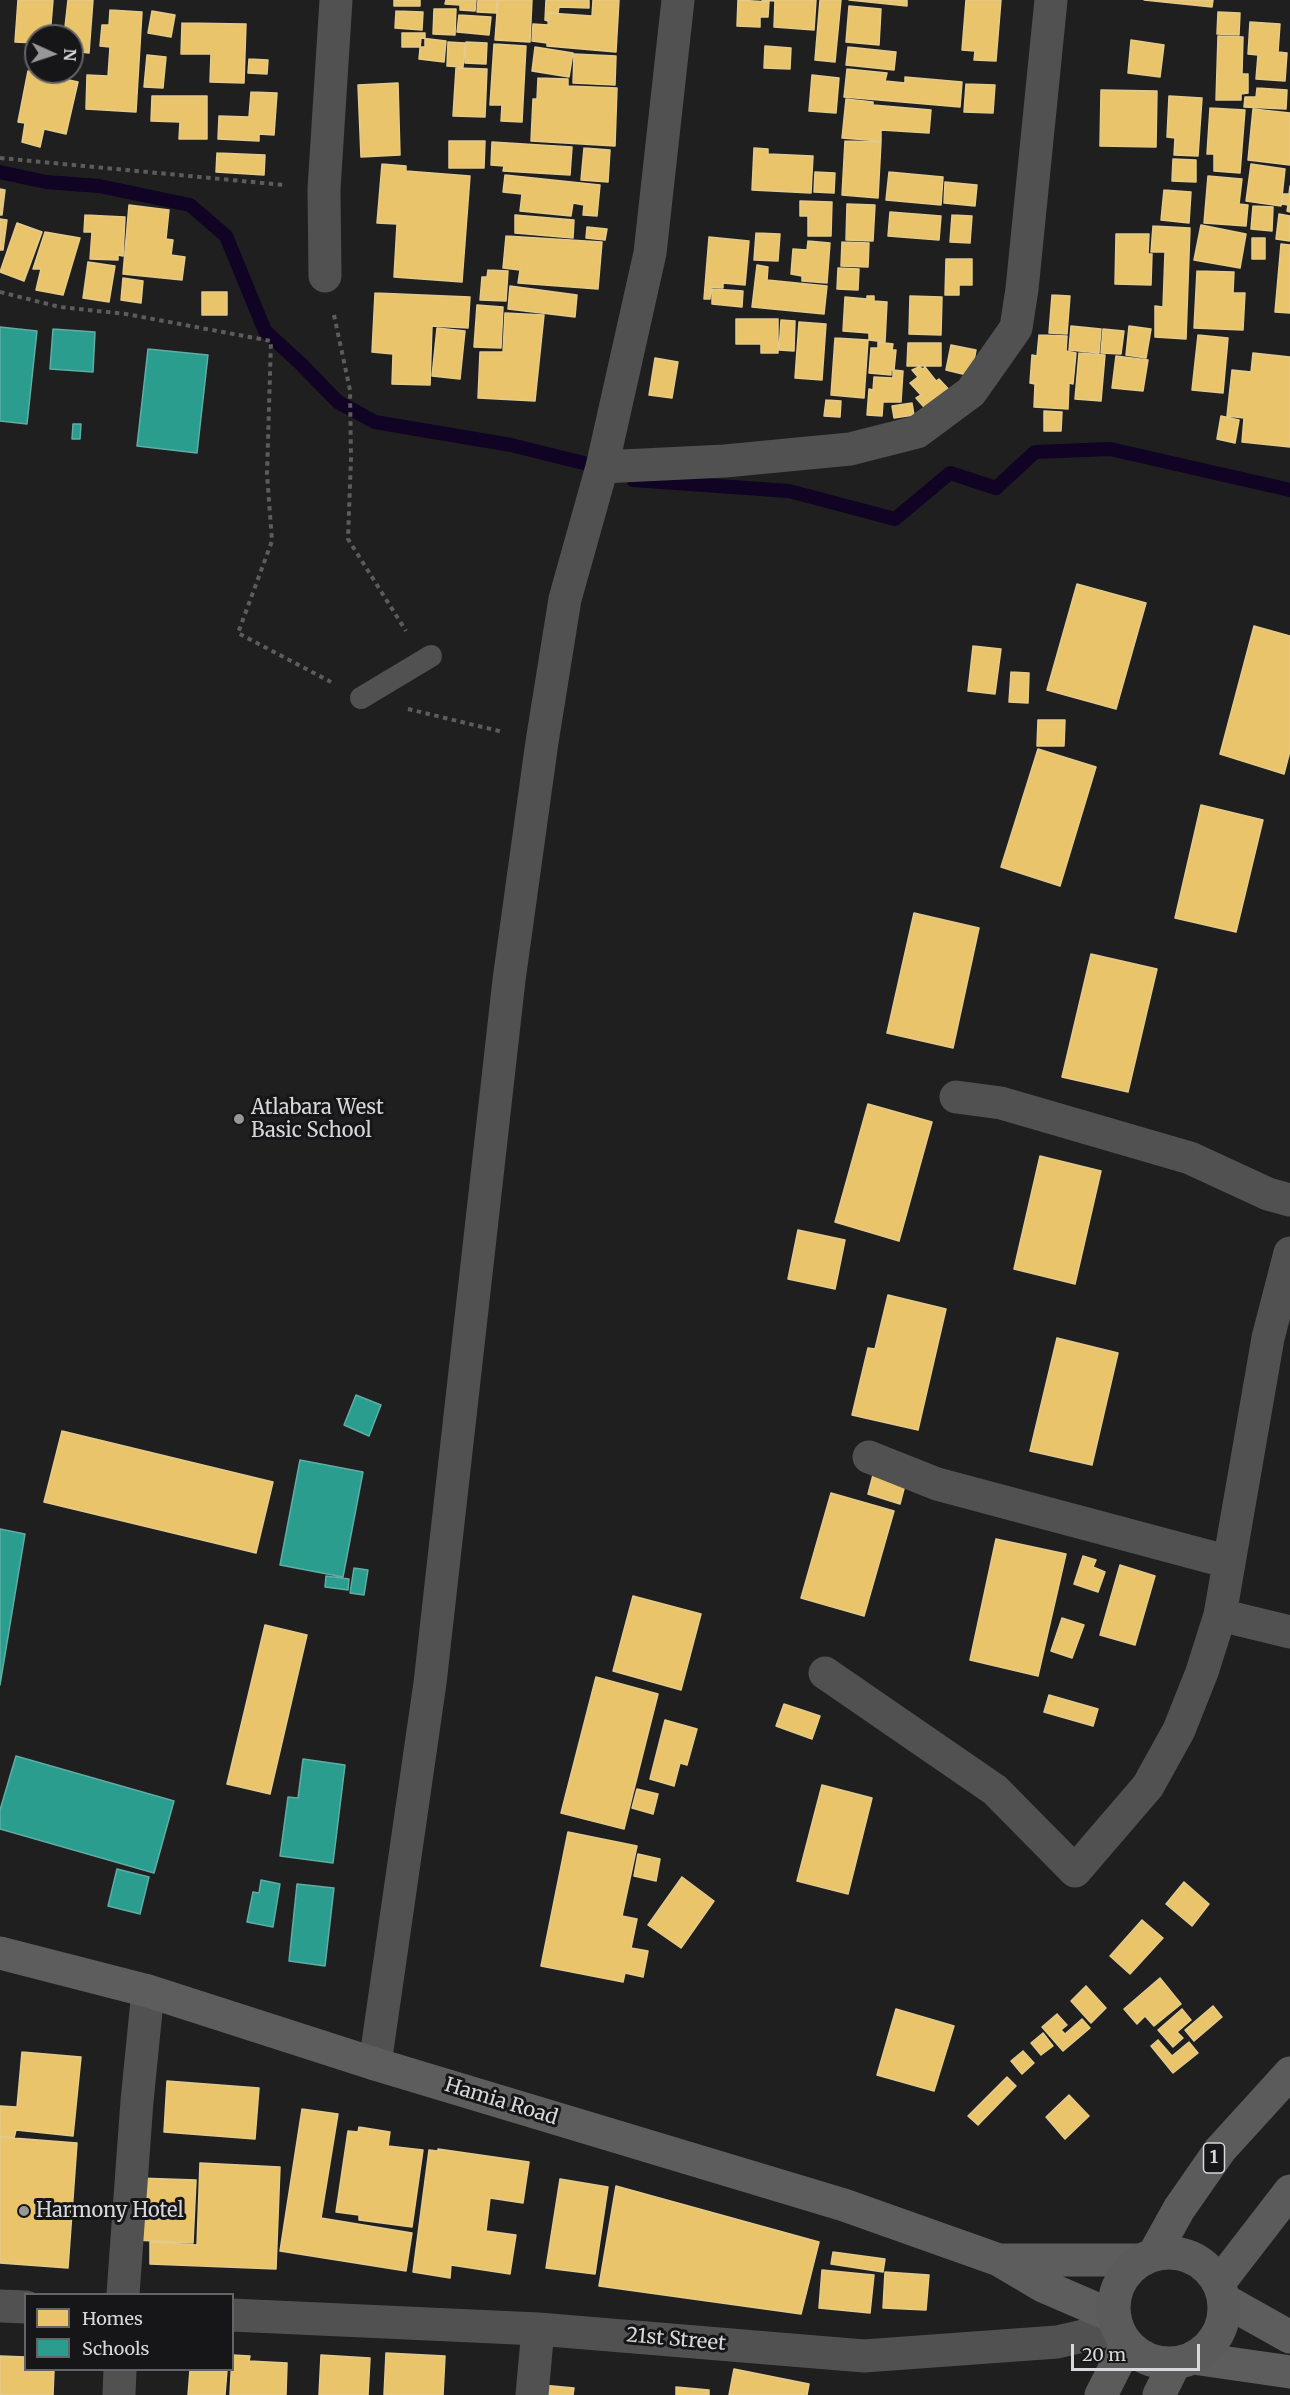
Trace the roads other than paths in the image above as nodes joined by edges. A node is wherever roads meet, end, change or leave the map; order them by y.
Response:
1 (336, 0) edge
2 (678, 0) edge
3 (1051, 0) edge
4 (325, 276) road end
5 (602, 467) junction
6 (431, 656) road end
7 (361, 698) road end
8 (956, 1097) dead end
9 (1290, 1200) edge
10 (1290, 1253) edge
11 (868, 1457) dead end
12 (1229, 1562) junction
13 (1220, 1615) junction
14 (1290, 1632) edge
15 (825, 1673) dead end
16 (0, 1953) edge
17 (148, 1990) junction
18 (375, 2064) junction
19 (1290, 2073) edge
20 (1290, 2191) edge
21 (1147, 2257) junction
22 (999, 2260) junction
23 (1221, 2291) junction
24 (123, 2293) edge
25 (0, 2306) edge
26 (24, 2307) edge
27 (234, 2315) edge
28 (538, 2329) junction
29 (1120, 2330) junction
30 (1290, 2337) edge
31 (1184, 2361) junction
32 (120, 2371) edge
33 (1290, 2372) edge
34 (119, 2395) edge
35 (532, 2395) edge
36 (1101, 2395) edge
37 (1159, 2395) edge

1 - 4 street
2 - 5 street
3 - 5 street
5 - 18 street
6 - 7 lane
8 - 9 street
10 - 12 street
11 - 12 street
12 - 13 street
13 - 14 street
13 - 15 street
16 - 17 main road, Hamia Road
17 - 18 main road, Hamia Road
17 - 24 street
18 - 22 main road, Hamia Road
19 - 21 main road, 1
20 - 23 main road
21 - 22 main road
21 - 23 main road
21 - 29 main road, 1
22 - 29 main road
23 - 30 main road
23 - 31 main road
25 - 26 street
27 - 28 street, 21st Street
28 - 29 street, 21st Street
28 - 35 street
29 - 31 main road
29 - 36 main road, 1
31 - 33 main road
31 - 37 main road
32 - 34 street

